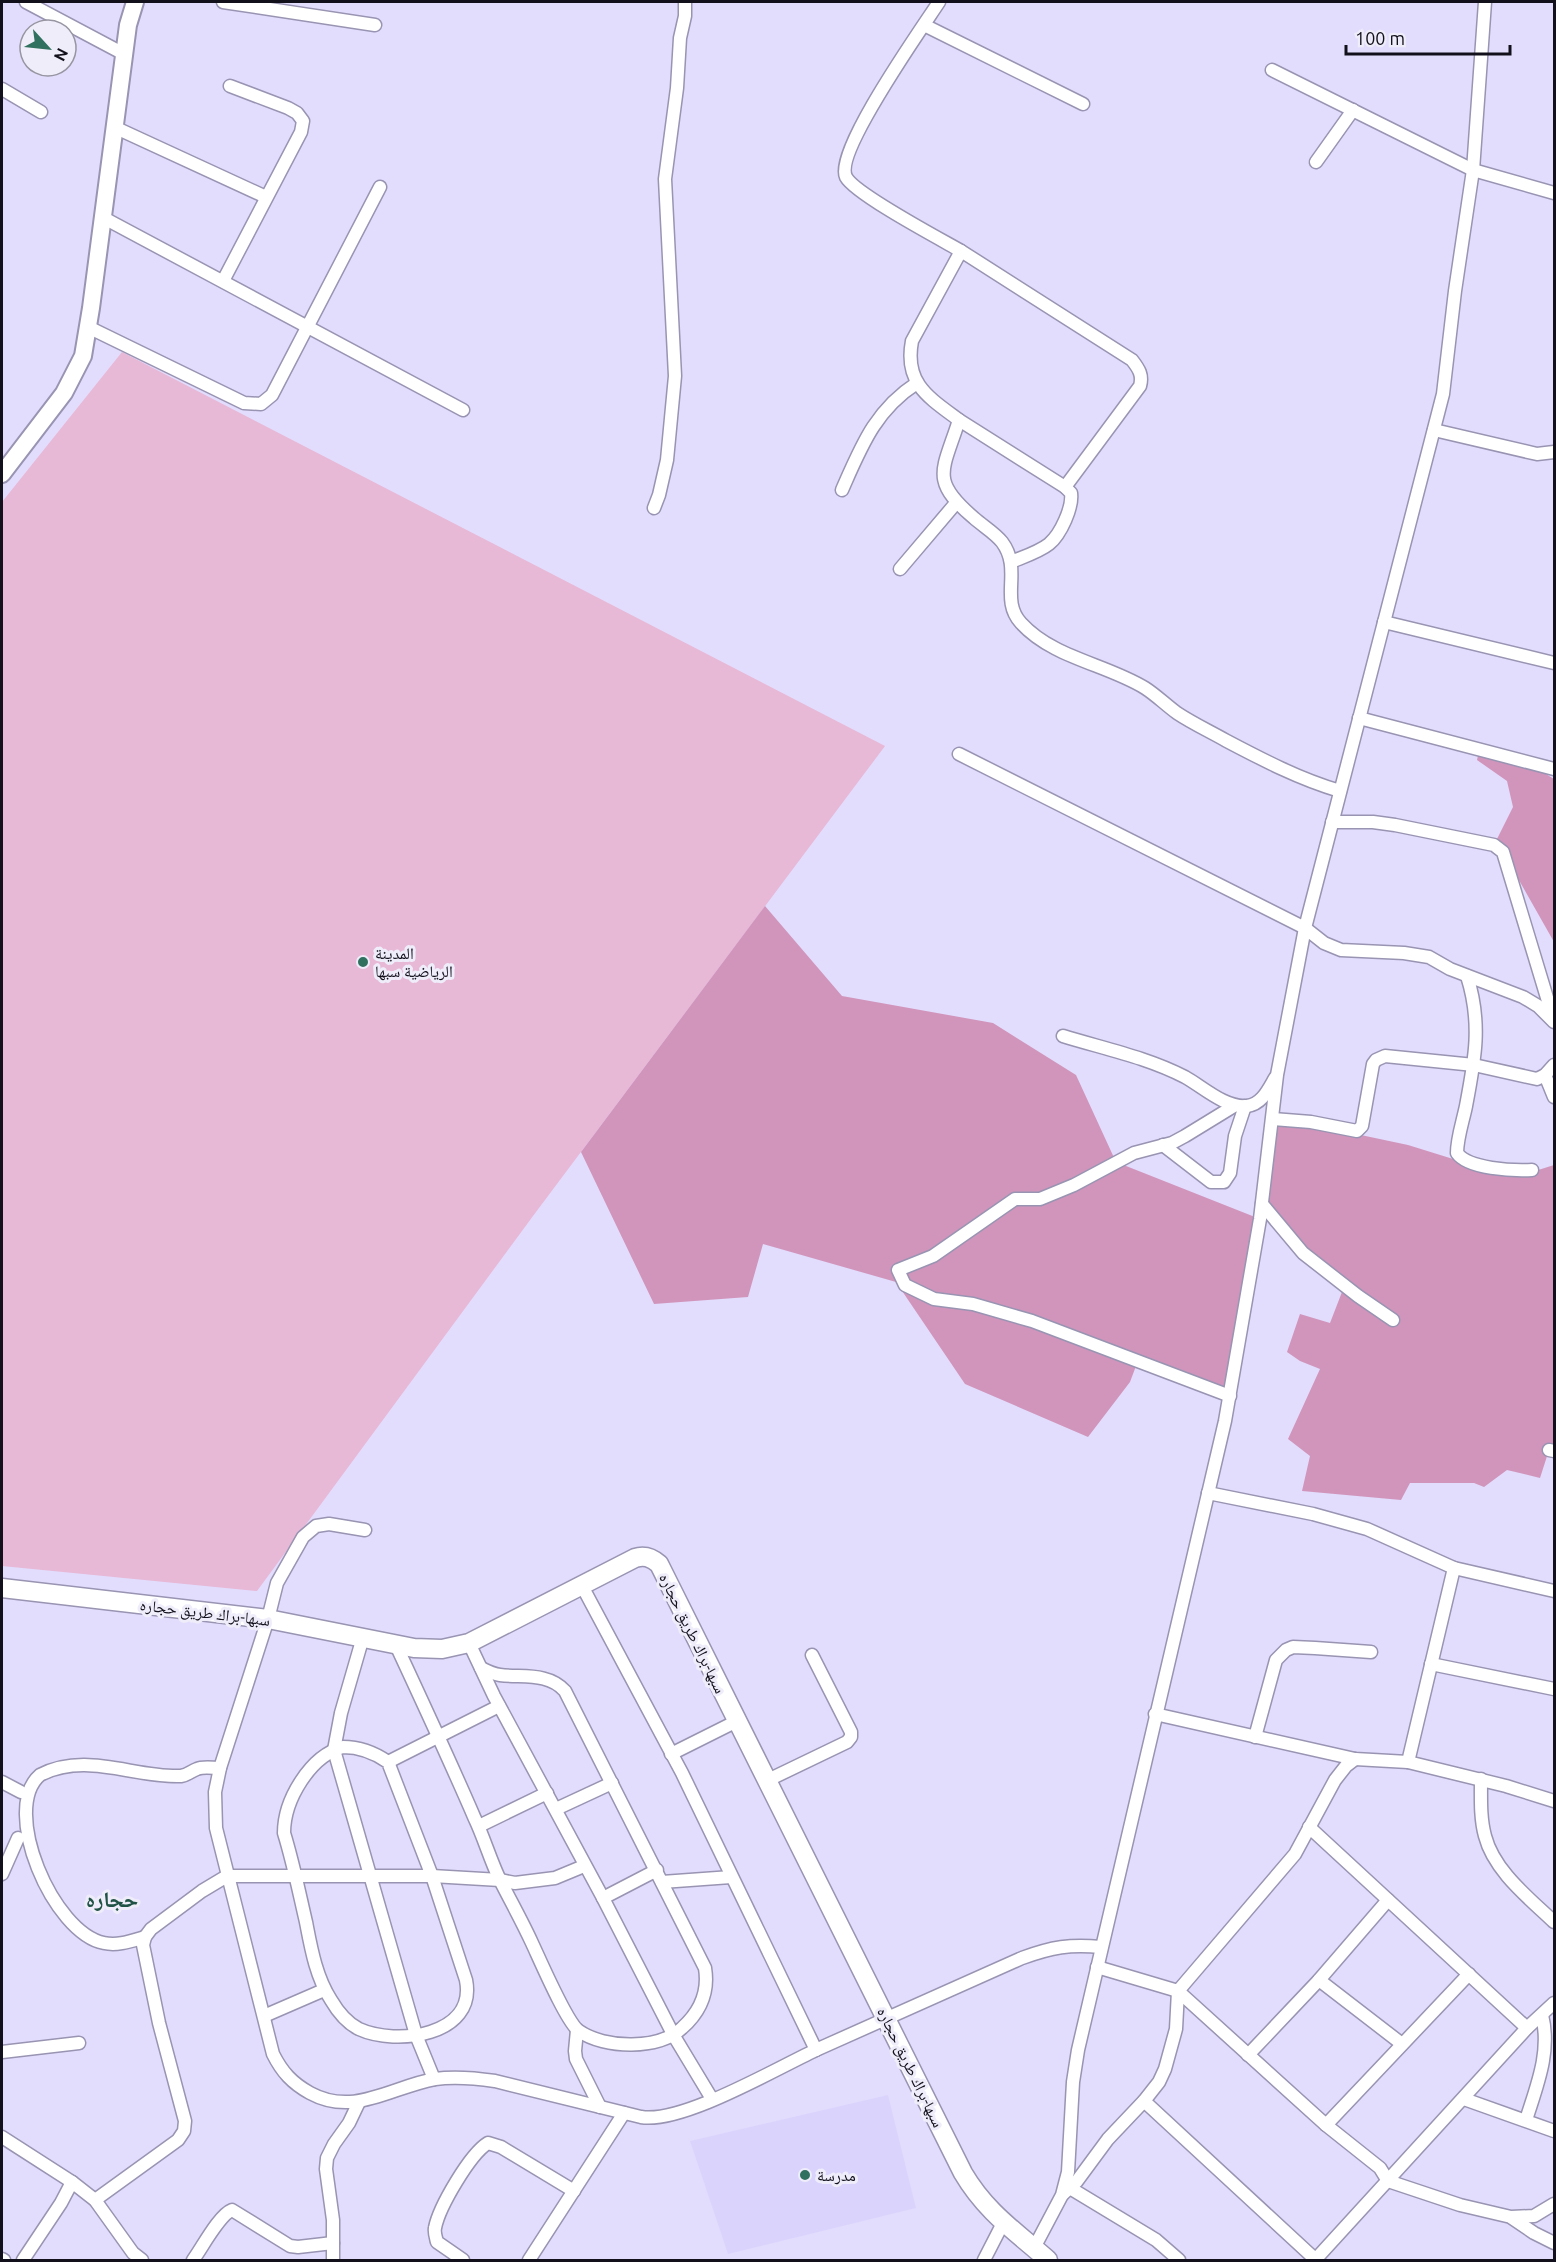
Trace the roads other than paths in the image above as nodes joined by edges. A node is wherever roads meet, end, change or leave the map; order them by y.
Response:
1 (26, 2) edge
2 (135, 2) edge
3 (223, 2) edge
4 (685, 2) edge
5 (939, 2) edge
6 (1485, 2) edge
7 (375, 24) dead end
8 (924, 25) junction
9 (124, 54) junction
10 (1272, 70) dead end
11 (230, 86) dead end
12 (2, 89) edge
13 (1083, 104) dead end
14 (1353, 110) junction
15 (41, 112) dead end
16 (114, 127) junction
17 (1316, 162) dead end
18 (1473, 170) junction
19 (380, 187) dead end
20 (1554, 193) edge
21 (266, 197) junction
22 (102, 217) junction
23 (961, 251) junction
24 (223, 281) junction
25 (308, 326) junction
26 (88, 327) junction
27 (917, 383) junction
28 (463, 410) dead end
29 (959, 420) junction
30 (1434, 430) junction
31 (1554, 452) edge
32 (2, 474) edge
33 (1065, 487) junction
34 (842, 490) dead end
35 (956, 503) junction
36 (654, 508) dead end
37 (1011, 562) junction
38 (900, 569) dead end
39 (1384, 622) junction
40 (1554, 663) edge
41 (1359, 718) junction
42 (959, 754) dead end
43 (1554, 769) edge
44 (1340, 791) junction
45 (1332, 822) junction
46 (1305, 928) junction
47 (1467, 976) junction
48 (1554, 1022) edge
49 (1063, 1036) dead end
50 (1474, 1065) junction
51 (1554, 1065) edge
52 (1277, 1075) junction
53 (1545, 1075) junction
54 (1554, 1097) edge
55 (1239, 1106) junction
56 (1273, 1119) junction
57 (1163, 1145) junction
58 (1532, 1170) dead end
59 (1262, 1204) junction
60 (1393, 1320) dead end
61 (1230, 1396) junction
62 (1208, 1493) junction
63 (365, 1530) dead end
64 (1454, 1569) junction
65 (581, 1584) junction
66 (2, 1588) edge
67 (1554, 1591) edge
68 (268, 1619) junction
69 (363, 1637) junction
70 (469, 1643) junction
71 (396, 1645) junction
72 (1371, 1652) dead end
73 (812, 1655) dead end
74 (1431, 1664) junction
75 (481, 1668) junction
76 (1554, 1689) edge
77 (499, 1706) junction
78 (1155, 1714) junction
79 (737, 1720) junction
80 (440, 1737) junction
81 (1255, 1737) junction
82 (334, 1750) junction
83 (671, 1754) junction
84 (1355, 1759) junction
85 (388, 1762) junction
86 (1408, 1762) junction
87 (220, 1768) junction
88 (1481, 1779) junction
89 (766, 1781) junction
90 (2, 1782) edge
91 (612, 1784) junction
92 (21, 1792) junction
93 (547, 1793) junction
94 (1554, 1801) edge
95 (556, 1809) junction
96 (479, 1826) junction
97 (1309, 1827) junction
98 (18, 1838) junction
99 (585, 1866) junction
100 (2, 1874) edge
101 (227, 1876) junction
102 (432, 1876) junction
103 (660, 1876) junction
104 (295, 1877) junction
105 (372, 1877) junction
106 (731, 1877) junction
107 (500, 1880) junction
108 (603, 1898) junction
109 (1389, 1900) junction
110 (1554, 1922) edge
111 (145, 1937) junction
112 (1101, 1947) junction
113 (1097, 1968) junction
114 (1469, 1974) junction
115 (1318, 1980) junction
116 (324, 1990) junction
117 (1178, 1991) junction
118 (1554, 2003) edge
119 (1542, 2015) junction
120 (264, 2016) junction
121 (887, 2018) junction
122 (1527, 2028) junction
123 (578, 2030) junction
124 (416, 2035) junction
125 (674, 2036) junction
126 (79, 2043) dead end
127 (1402, 2044) junction
128 (816, 2050) junction
129 (2, 2052) edge
130 (1248, 2055) junction
131 (434, 2079) junction
132 (712, 2099) junction
133 (1464, 2099) junction
134 (1144, 2101) junction
135 (359, 2102) junction
136 (600, 2107) junction
137 (624, 2113) junction
138 (1526, 2120) junction
139 (1326, 2125) junction
140 (1554, 2131) edge
141 (2, 2137) edge
142 (1388, 2181) junction
143 (72, 2182) junction
144 (574, 2191) junction
145 (1066, 2192) junction
146 (95, 2200) junction
147 (1554, 2204) edge
148 (1512, 2217) junction
149 (1003, 2223) junction
150 (333, 2242) junction
151 (1554, 2243) edge
152 (1034, 2248) junction
153 (22, 2260) edge
154 (142, 2260) edge
155 (193, 2260) edge
156 (333, 2260) edge
157 (463, 2260) edge
158 (529, 2260) edge
159 (984, 2260) edge
160 (1048, 2260) edge
161 (1179, 2260) edge
162 (1315, 2260) edge

1 - 9 street
2 - 9 street
3 - 7 street
4 - 36 street
5 - 8 street
6 - 18 street
8 - 13 street
8 - 23 street
9 - 16 street
10 - 14 street
11 - 21 street
12 - 15 street
14 - 17 street
14 - 18 street
16 - 21 street
16 - 22 street
18 - 20 street
18 - 30 street
19 - 25 street
21 - 24 street
22 - 24 street
22 - 26 street
23 - 27 street
23 - 33 street
24 - 25 street
25 - 26 street
25 - 28 street
26 - 32 street
27 - 29 street
27 - 34 street
29 - 33 street
29 - 35 street
30 - 31 street
30 - 39 street
33 - 37 street
35 - 37 street
35 - 38 street
37 - 44 street
39 - 40 street
39 - 41 street
41 - 43 street
41 - 44 street
42 - 46 street
44 - 45 street
45 - 46 street
45 - 48 street
46 - 47 street
46 - 52 street
47 - 48 street
47 - 50 street
49 - 55 street
50 - 53 street
50 - 56 street
50 - 58 street
51 - 53 street
52 - 55 street
52 - 56 street
53 - 54 street
55 - 57 street
55 - 57 street
56 - 59 street
57 - 61 street
59 - 60 street
59 - 61 street
61 - 62 street
62 - 64 street
62 - 78 street
63 - 68 street
64 - 67 street
64 - 74 street
65 - 70 main road, سبها-براك طريق حجاره
65 - 79 main road, سبها-براك طريق حجاره
65 - 83 street
66 - 68 main road, سبها-براك طريق حجاره
68 - 69 main road, سبها-براك طريق حجاره
68 - 87 street
69 - 71 main road, سبها-براك طريق حجاره
69 - 82 street
70 - 71 main road, سبها-براك طريق حجاره
70 - 75 street
71 - 80 street
72 - 81 street
73 - 89 street
74 - 76 street
74 - 86 street
75 - 77 street
75 - 91 street
77 - 80 street
77 - 93 street
78 - 81 street
78 - 112 street
79 - 83 street
79 - 89 main road, سبها-براك طريق حجاره
80 - 85 street
80 - 96 street
81 - 84 street
82 - 85 street
82 - 104 street
82 - 105 street
83 - 106 street
84 - 86 street
84 - 97 street
85 - 102 street
86 - 88 street
87 - 92 street
87 - 101 street
88 - 94 street
88 - 110 street
89 - 121 main road, سبها-براك طريق حجاره
90 - 92 street
91 - 95 street
91 - 103 street
92 - 98 street
93 - 95 street
93 - 96 street
95 - 99 street
96 - 107 street
97 - 109 street
97 - 117 street
98 - 100 street
98 - 111 street
99 - 107 street
99 - 108 street
101 - 104 street
101 - 111 street
101 - 120 street
102 - 105 street
102 - 107 street
102 - 124 street
103 - 106 street
103 - 108 street
103 - 125 street
104 - 105 street
104 - 116 street
105 - 124 street
106 - 128 street
107 - 123 street
108 - 125 street
109 - 114 street
109 - 115 street
111 - 146 street
112 - 113 street
112 - 121 street
113 - 117 street
113 - 145 street
114 - 122 street
114 - 127 street
115 - 127 street
115 - 130 street
116 - 120 street
116 - 124 street
117 - 130 street
117 - 134 street
118 - 119 street
119 - 122 street
119 - 138 street
120 - 135 street
121 - 128 street
121 - 149 main road, سبها-براك طريق حجاره
122 - 133 street
123 - 125 street
123 - 136 street
124 - 131 street
125 - 132 street
126 - 129 street
127 - 139 street
128 - 132 street
130 - 139 street
131 - 135 street
131 - 136 street
132 - 137 street
133 - 138 street
133 - 142 street
134 - 145 street
134 - 162 street
135 - 150 street
136 - 137 street
137 - 144 street
138 - 140 street
139 - 142 street
141 - 143 street
142 - 148 street
142 - 162 street
143 - 146 street
143 - 153 street
144 - 157 street
144 - 158 street
145 - 152 street
145 - 161 street
146 - 154 street
147 - 148 street
148 - 151 street
149 - 152 main road, سبها-براك طريق حجاره
149 - 159 street
150 - 155 street
150 - 156 street
152 - 160 main road, سبها-براك طريق حجاره

